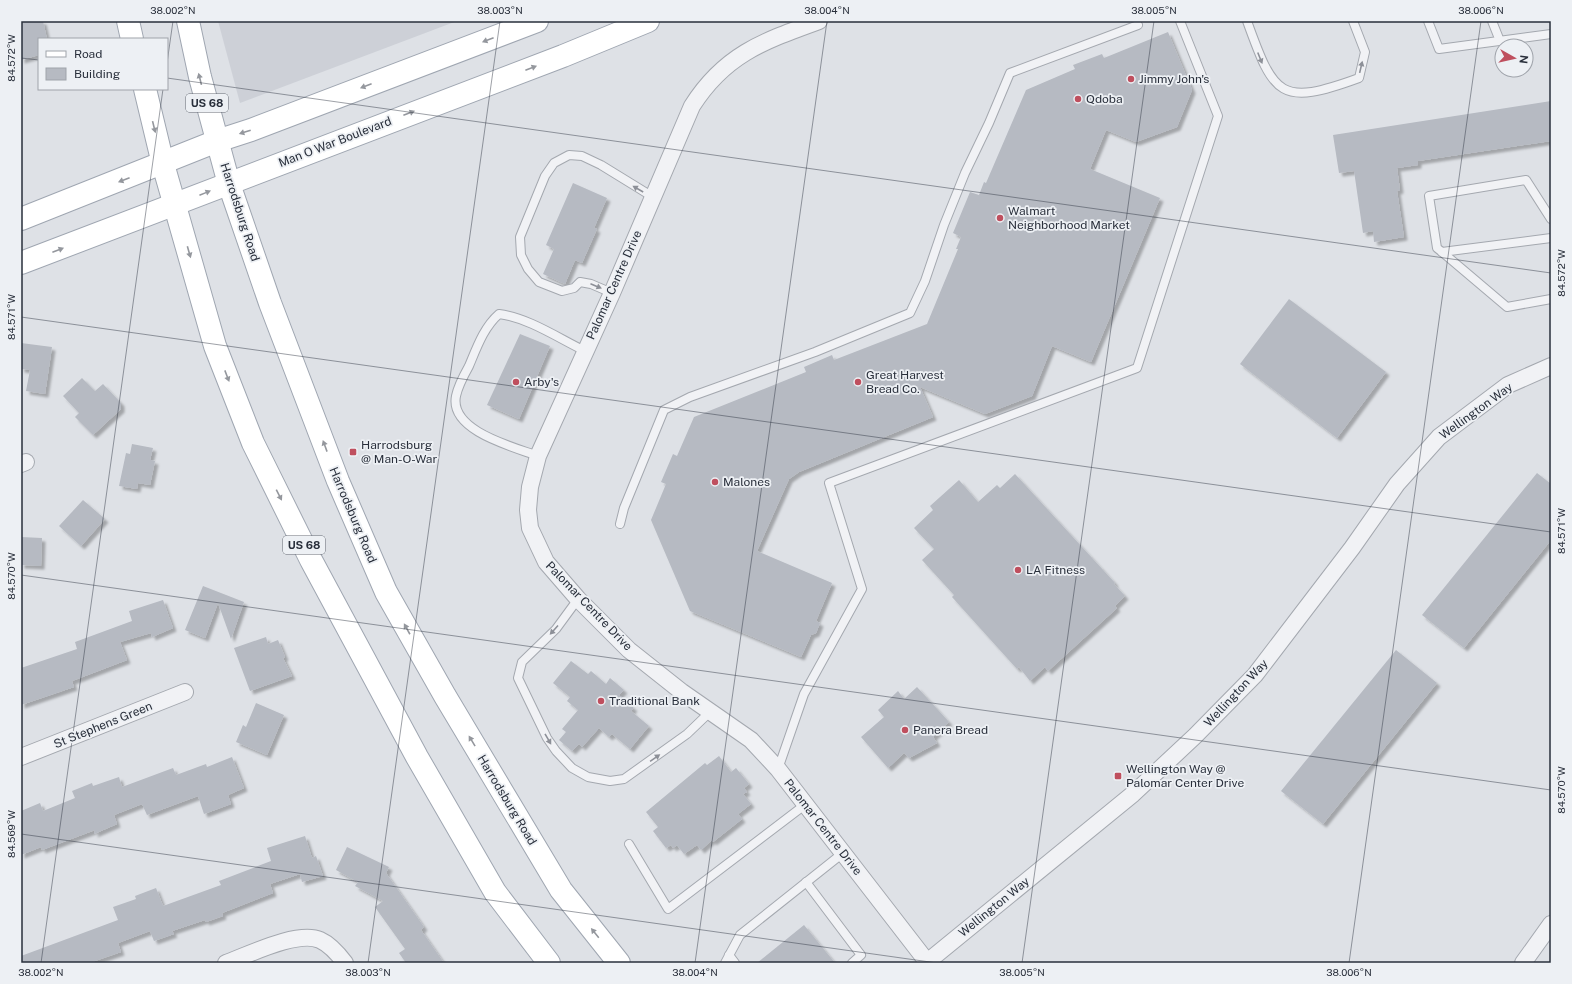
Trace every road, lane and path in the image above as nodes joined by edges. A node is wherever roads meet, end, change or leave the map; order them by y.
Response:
1 (128, 21) edge
2 (188, 21) edge
3 (537, 21) edge
4 (648, 21) edge
5 (819, 21) edge
6 (1180, 21) edge
7 (1247, 21) edge
8 (1353, 21) edge
9 (1428, 21) edge
10 (1492, 21) edge
11 (1138, 25) dead end
12 (1551, 34) edge
13 (132, 38) edge
14 (1499, 38) edge
15 (1522, 38) edge
16 (1494, 42) edge
17 (145, 90) edge
18 (217, 141) junction
19 (163, 164) junction
20 (229, 184) junction
21 (653, 197) junction
22 (176, 205) junction
23 (21, 219) edge
24 (1551, 219) edge
25 (1551, 238) edge
26 (1442, 252) junction
27 (21, 263) edge
28 (612, 293) junction
29 (1551, 299) edge
30 (585, 351) junction
31 (1551, 366) edge
32 (538, 456) junction
33 (620, 524) dead end
34 (578, 599) junction
35 (185, 692) dead end
36 (711, 711) junction
37 (21, 757) edge
38 (778, 769) junction
39 (806, 804) junction
40 (629, 844) dead end
41 (843, 853) junction
42 (806, 882) junction
43 (1551, 924) edge
44 (729, 955) junction
45 (226, 963) edge
46 (345, 963) edge
47 (550, 963) edge
48 (619, 963) edge
49 (726, 963) edge
50 (735, 963) edge
51 (852, 963) edge
52 (927, 963) edge
53 (1523, 963) edge

1 - 13 main road
18 -> 2 main road, Harrodsburg Road / US 68
3 -> 18 main road
20 -> 4 main road, Man O War Boulevard
5 - 21 street, Palomar Centre Drive
6 - 38 lane
7 -> 8 lane
9 - 16 lane
10 - 14 lane
11 - 33 lane
12 - 15 lane
17 -> 19 main road, US 68
18 - 19 main road
18 - 20 main road, Harrodsburg Road / US 68
19 - 22 main road, US 68
19 -> 23 main road
22 -> 20 main road, Man O War Boulevard
48 -> 20 main road, Harrodsburg Road / US 68
21 - 28 street, Palomar Centre Drive
21 -> 28 lane
27 -> 22 main road, Man O War Boulevard
22 -> 47 main road, US 68
24 - 26 lane
25 - 26 lane
26 - 29 lane
28 - 30 street, Palomar Centre Drive
30 - 32 street, Palomar Centre Drive
30 - 32 lane
31 - 52 street, Wellington Way
32 - 34 street, Palomar Centre Drive
34 - 36 street, Palomar Centre Drive
34 -> 36 lane
35 - 37 street, St Stephens Green
36 - 38 street, Palomar Centre Drive
38 - 39 street, Palomar Centre Drive
39 - 40 lane
39 - 41 street, Palomar Centre Drive
41 - 42 lane
41 - 52 street, Palomar Centre Drive
42 - 44 lane
42 - 51 lane
43 - 53 street
44 - 49 lane
44 - 50 lane
45 - 46 street

